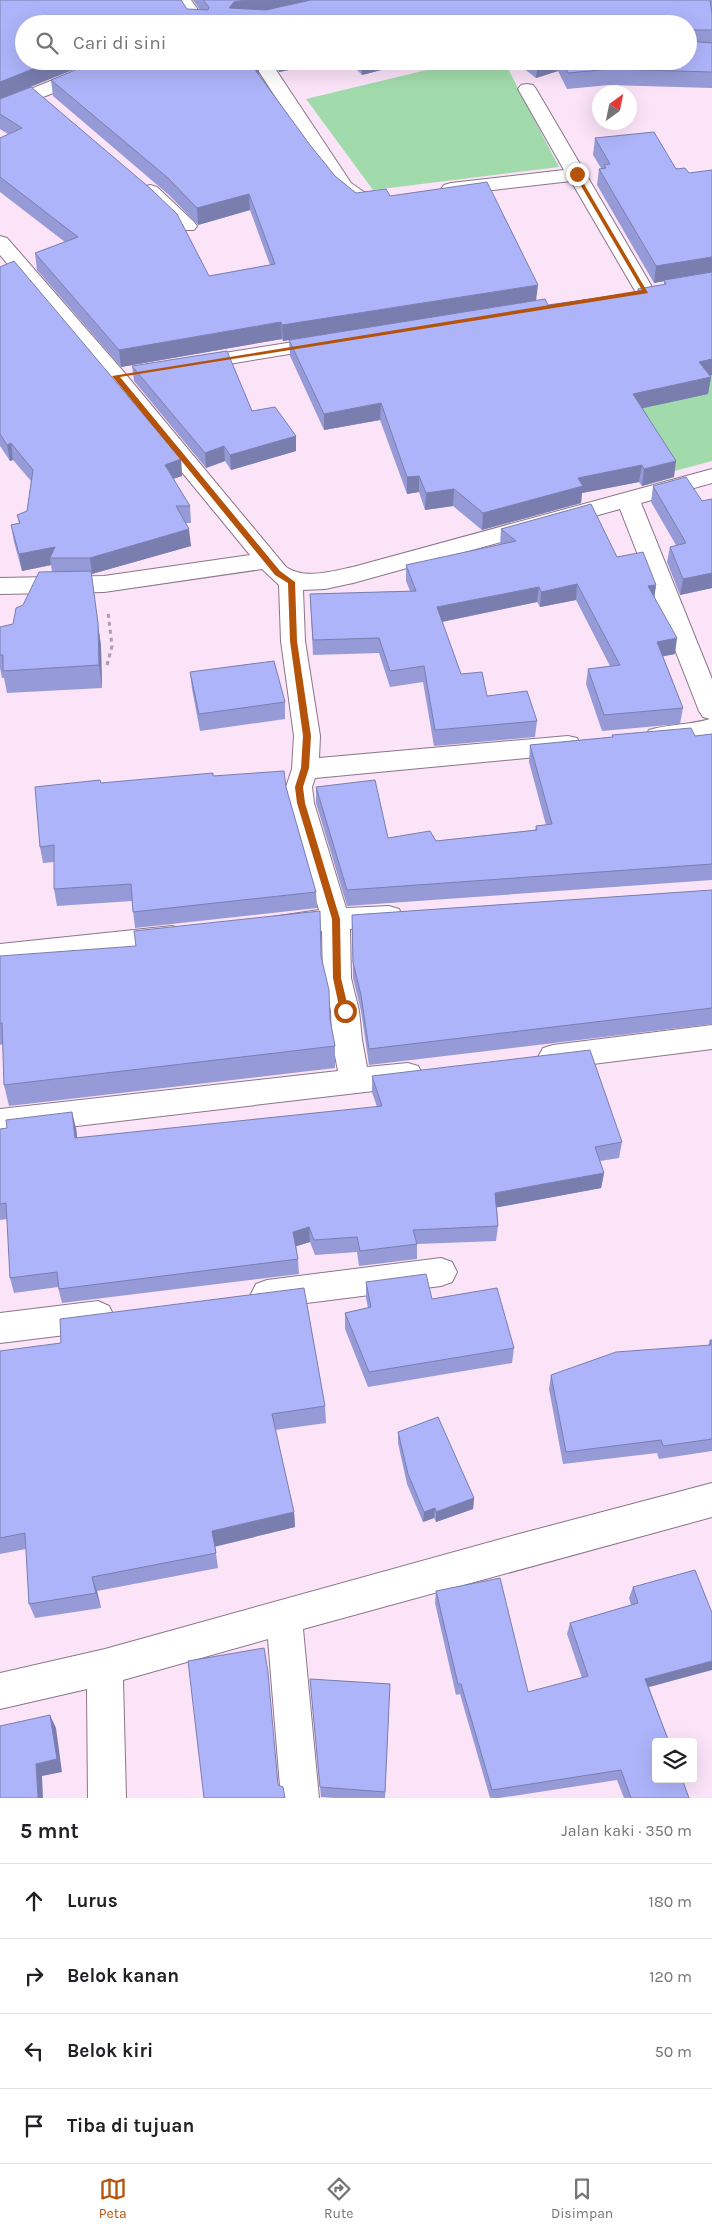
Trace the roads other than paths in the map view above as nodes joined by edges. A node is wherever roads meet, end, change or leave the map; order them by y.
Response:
1 (182, 0) edge
2 (193, 15) edge
3 (94, 70) edge
4 (267, 70) edge
5 (527, 89) dead end
6 (36, 92) junction
7 (50, 105) edge
8 (0, 108) edge
9 (577, 174) junction
10 (139, 181) edge
11 (428, 192) edge
12 (389, 196) edge
13 (187, 226) dead end
14 (0, 242) edge
15 (645, 292) edge
16 (341, 340) edge
17 (174, 367) edge
18 (712, 476) edge
19 (628, 499) junction
20 (268, 560) junction
21 (291, 582) junction
22 (0, 586) edge
23 (712, 711) edge
24 (712, 728) edge
25 (639, 739) edge
26 (590, 743) edge
27 (305, 768) junction
28 (413, 915) edge
29 (336, 919) junction
30 (257, 928) edge
31 (198, 934) edge
32 (0, 955) edge
33 (712, 1037) edge
34 (524, 1060) edge
35 (434, 1072) edge
36 (355, 1082) junction
37 (0, 1122) edge
38 (441, 1272) dead end
39 (235, 1298) edge
40 (128, 1312) edge
41 (0, 1328) edge
42 (712, 1500) edge
43 (284, 1618) junction
44 (105, 1667) junction
45 (0, 1691) edge
46 (108, 1798) edge
47 (300, 1798) edge

1 - 2 street
3 - 6 street
4 - 12 street
5 - 9 street
6 - 7 street
6 - 8 street
9 - 11 street
9 - 15 street
10 - 13 street
14 - 20 street
16 - 17 street
18 - 19 street
19 - 21 street
19 - 23 street
20 - 21 street
20 - 22 street
21 - 27 street
24 - 25 street
26 - 27 street
27 - 29 street
28 - 29 street
29 - 30 street
29 - 36 street
31 - 32 street
33 - 34 street
35 - 36 street
36 - 37 street
38 - 39 street
40 - 41 street
42 - 43 street
43 - 44 street
43 - 47 street
44 - 45 street
44 - 46 street

